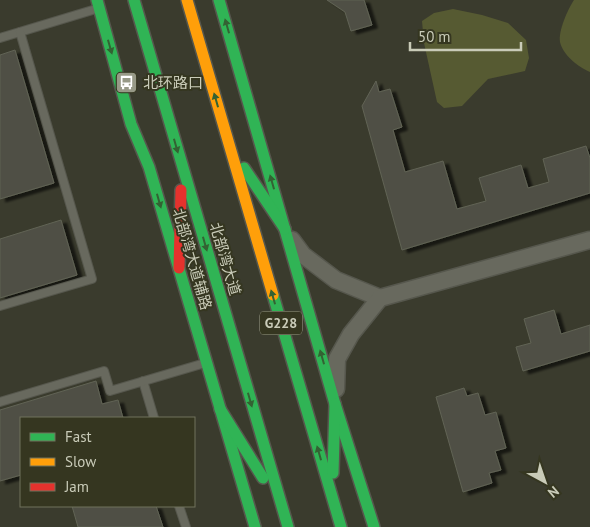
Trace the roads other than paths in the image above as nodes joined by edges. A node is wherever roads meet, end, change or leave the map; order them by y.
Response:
1 (120, 0) edge
2 (134, 0) edge
3 (187, 0) edge
4 (219, 0) edge
5 (98, 4) edge
6 (20, 32) junction
7 (143, 32) junction
8 (0, 38) edge
9 (230, 146) junction
10 (181, 163) junction
11 (285, 229) junction
12 (590, 240) edge
13 (179, 268) junction
14 (380, 298) junction
15 (0, 306) edge
16 (206, 362) junction
17 (143, 381) junction
18 (0, 402) edge
19 (335, 404) junction
20 (220, 409) junction
21 (154, 417) edge
22 (332, 499) junction
23 (282, 506) junction
24 (180, 507) edge
25 (186, 527) edge
26 (255, 527) edge
27 (288, 527) edge
28 (341, 527) edge
29 (374, 527) edge

1 - 7 main road
2 - 7 main road, 北部湾大道
9 -> 3 main road, G228
11 -> 4 main road
5 - 6 lane
5 -> 13 main road, 北部湾大道辅路
6 - 8 lane
6 - 15 lane
7 -> 10 main road, 北部湾大道
9 - 11 main road
22 -> 9 main road, G228
10 - 13 main road
10 -> 23 main road, 北部湾大道
11 - 14 street
19 -> 11 main road
12 - 14 street
13 - 16 main road, 北部湾大道辅路
14 - 19 street
16 - 17 lane
16 - 20 main road, 北部湾大道辅路
17 - 18 lane
17 - 21 lane
19 - 22 main road
19 - 29 main road
20 - 23 main road
20 - 26 main road, 北部湾大道辅路
22 - 28 main road, G228
23 - 27 main road, 北部湾大道
24 - 25 lane

